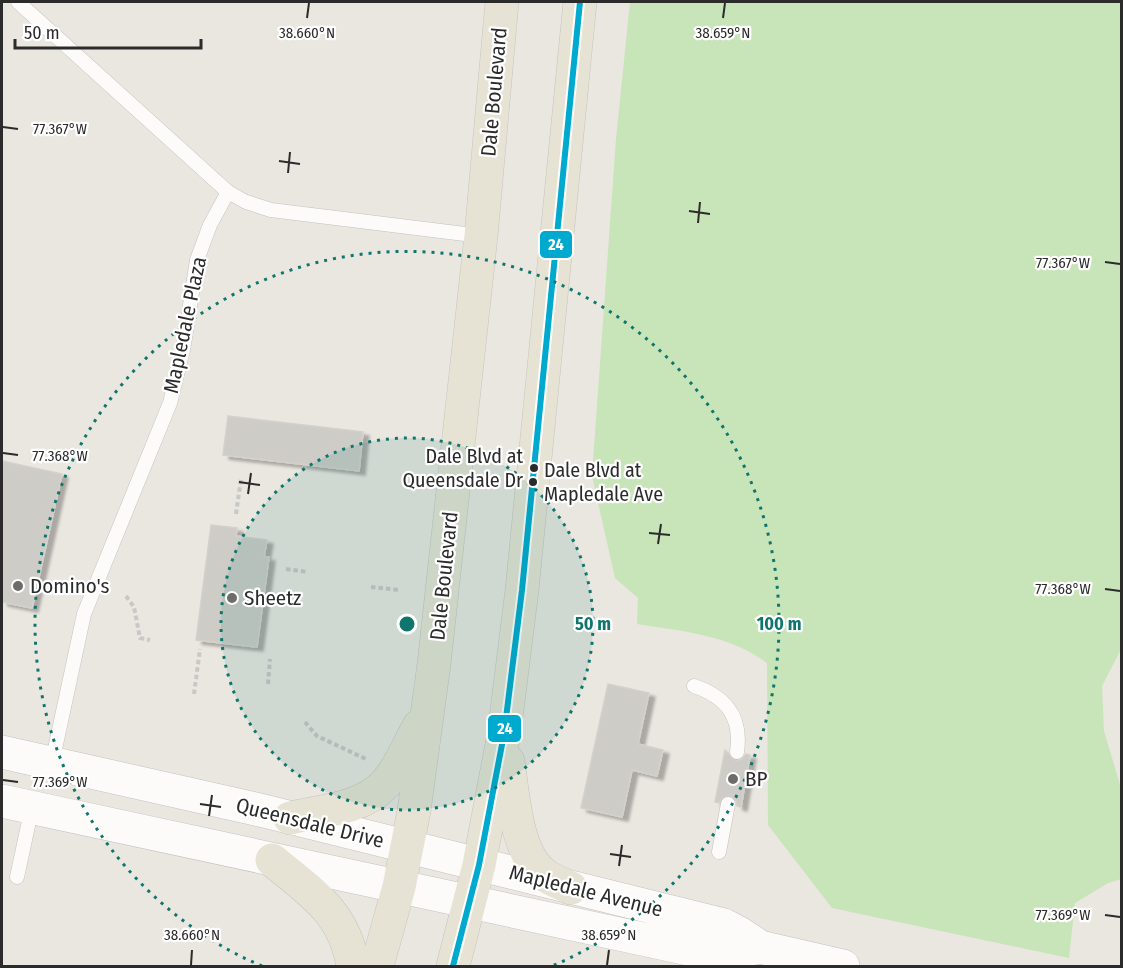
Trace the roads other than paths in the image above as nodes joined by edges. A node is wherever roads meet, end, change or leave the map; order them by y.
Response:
1 (18, 2) edge
2 (502, 2) edge
3 (580, 2) edge
4 (228, 192) junction
5 (481, 236) junction
6 (694, 686) dead end
7 (429, 708) junction
8 (504, 734) junction
9 (2, 752) edge
10 (736, 752) dead end
11 (51, 763) junction
12 (17, 804) edge
13 (728, 804) dead end
14 (290, 818) junction
15 (407, 847) junction
16 (719, 852) dead end
17 (272, 860) junction
18 (479, 865) junction
19 (16, 877) dead end
20 (399, 887) junction
21 (571, 888) junction
22 (470, 902) junction
23 (760, 947) junction
24 (353, 966) edge
25 (377, 966) edge
26 (453, 966) edge
27 (843, 966) edge

1 - 4 lane
2 - 5 main road, Dale Boulevard
3 - 8 main road
4 - 5 lane
4 - 11 lane, Mapledale Plaza
5 - 7 main road, Dale Boulevard
6 - 10 lane
7 - 14 main road
7 - 15 main road, Dale Boulevard
8 - 18 main road
8 - 21 main road
9 - 11 street, Queensdale Drive
11 - 14 street, Queensdale Drive
12 - 17 street, Queensdale Drive
12 - 19 lane
13 - 16 lane
14 - 15 street, Queensdale Drive
15 - 18 street, Mapledale Avenue
15 - 20 main road, Dale Boulevard
17 - 20 street, Queensdale Drive
17 - 24 main road
18 - 21 street, Mapledale Avenue
18 - 22 main road
20 - 22 street, Mapledale Avenue
20 - 25 main road, Dale Boulevard
21 - 23 street, Mapledale Avenue
22 - 23 street, Mapledale Avenue
22 - 26 main road
23 - 27 street, Mapledale Avenue

